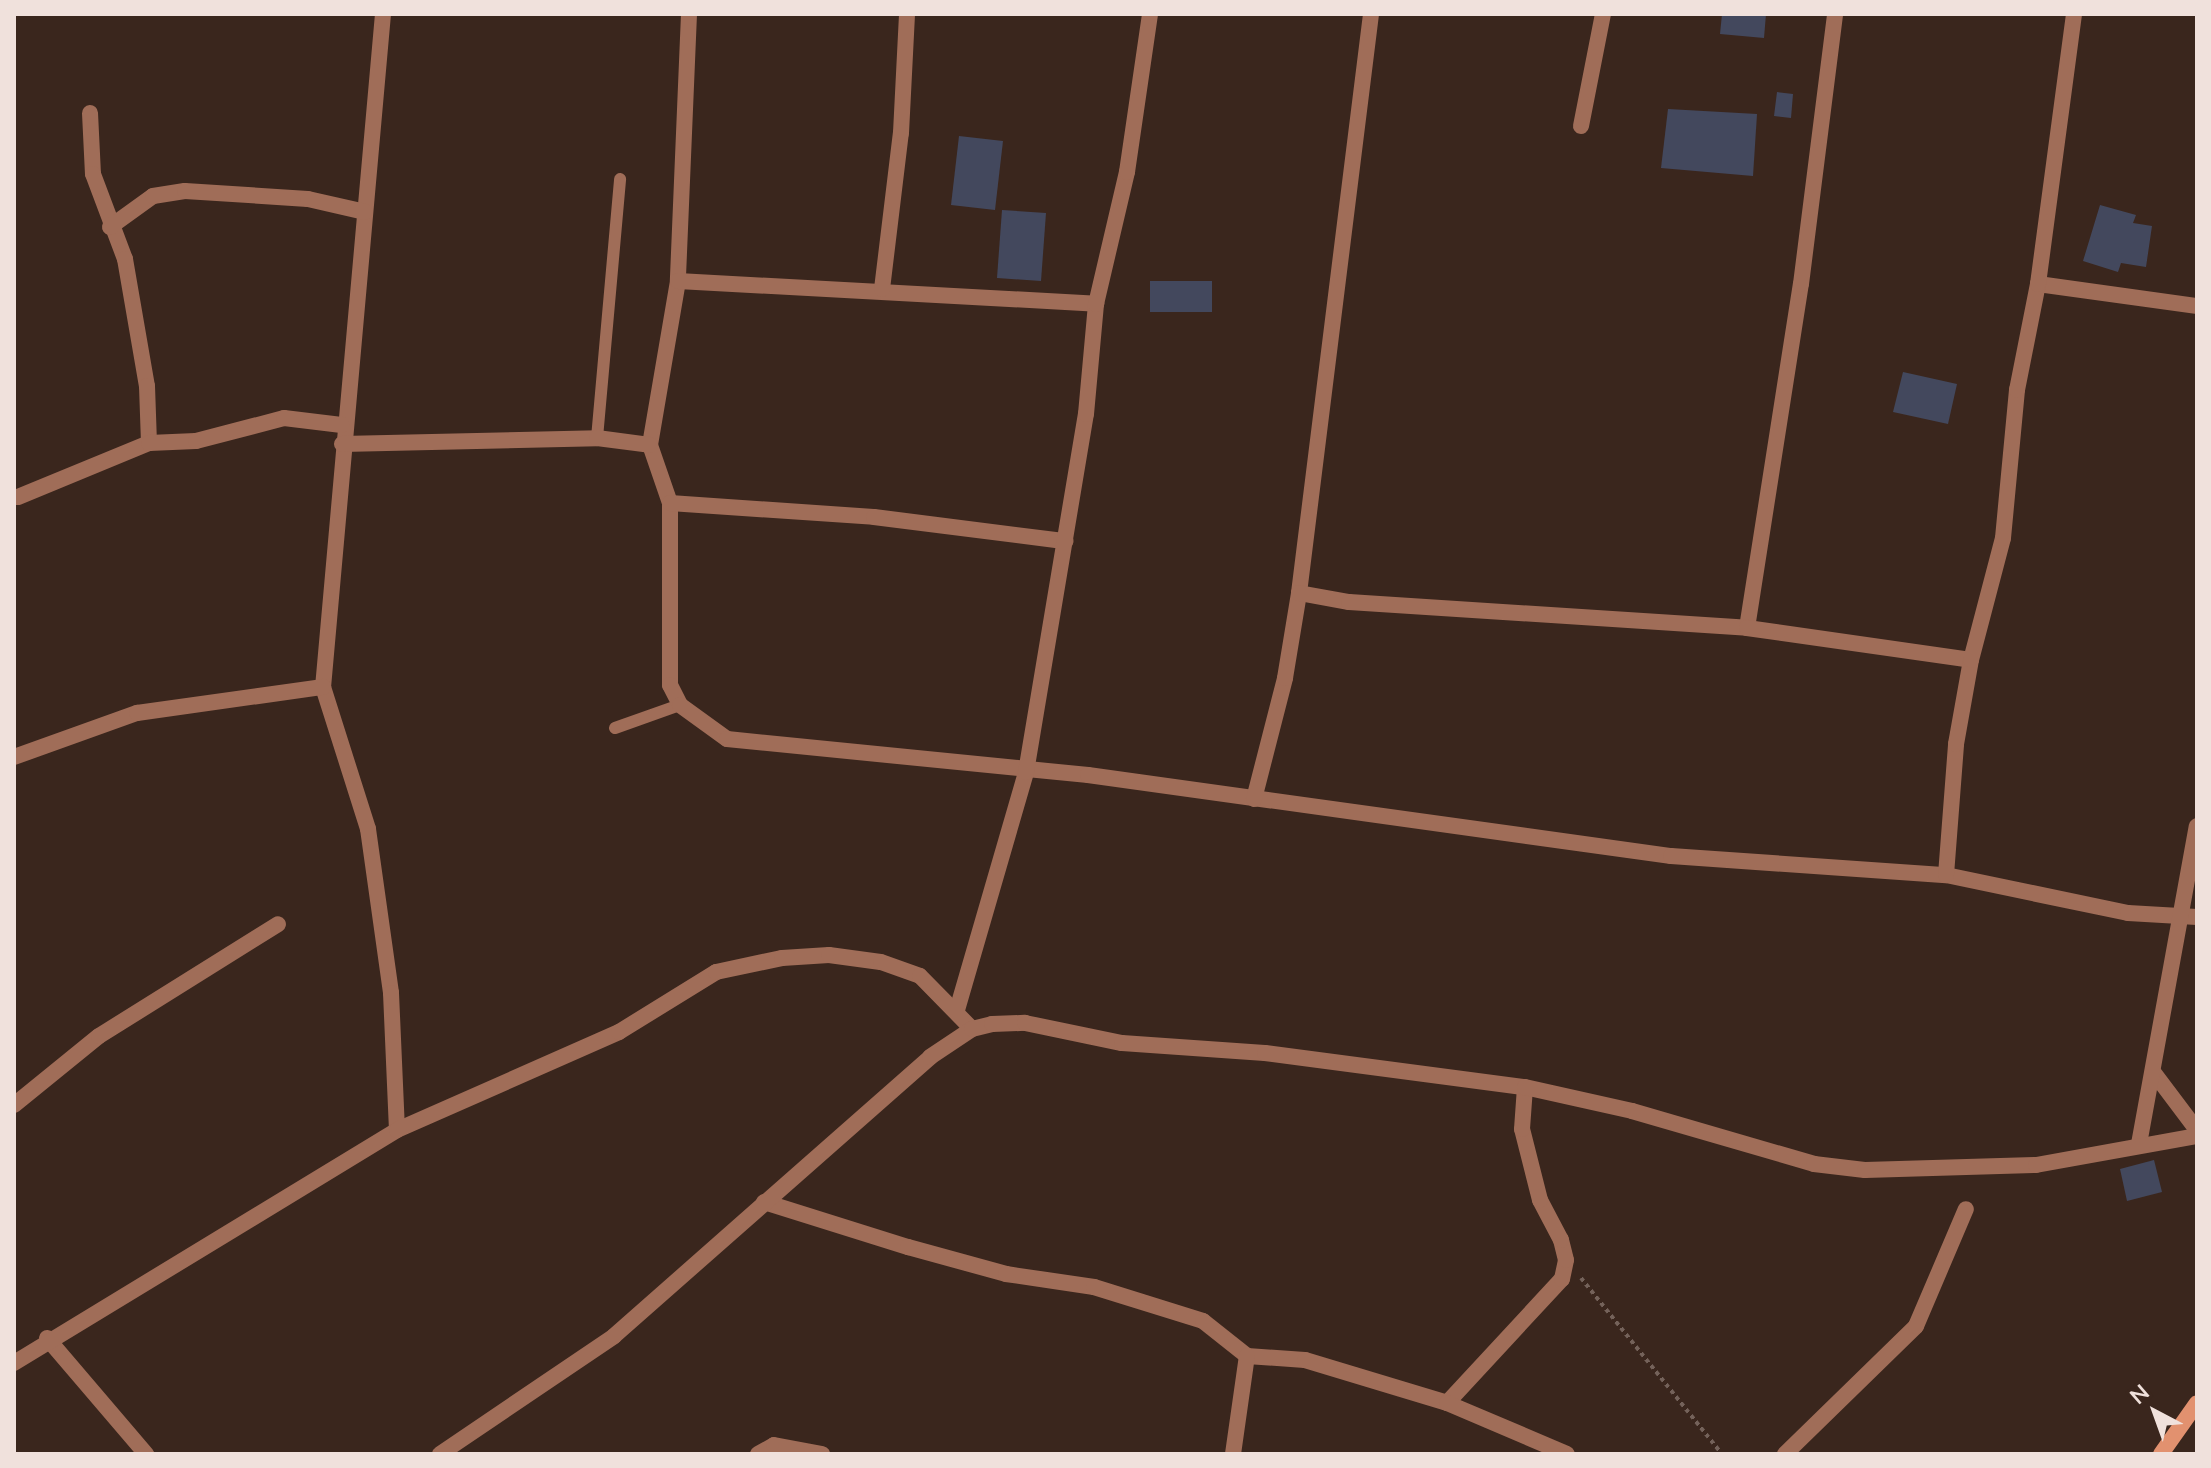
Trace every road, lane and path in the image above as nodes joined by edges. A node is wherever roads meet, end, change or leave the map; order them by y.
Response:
1 (383, 14) edge
2 (689, 14) edge
3 (907, 14) edge
4 (1150, 14) edge
5 (1371, 14) edge
6 (1603, 14) edge
7 (1835, 14) edge
8 (2074, 14) edge
9 (90, 113) dead end
10 (1581, 126) dead end
11 (620, 179) dead end
12 (365, 212) junction
13 (110, 227) junction
14 (678, 281) junction
15 (2038, 284) junction
16 (882, 289) junction
17 (1096, 304) junction
18 (2197, 306) edge
19 (342, 425) junction
20 (597, 438) junction
21 (149, 443) junction
22 (342, 444) junction
23 (650, 445) junction
24 (18, 497) dead end
25 (670, 503) junction
26 (1065, 541) junction
27 (1299, 593) junction
28 (1747, 628) junction
29 (1971, 660) junction
30 (323, 687) junction
31 (680, 705) junction
32 (615, 728) dead end
33 (14, 757) edge
34 (1026, 772) junction
35 (1254, 799) junction
36 (2197, 826) edge
37 (1946, 875) junction
38 (2197, 917) edge
39 (2178, 920) junction
40 (278, 924) dead end
41 (957, 1010) junction
42 (972, 1029) junction
43 (2154, 1073) junction
44 (1525, 1087) junction
45 (14, 1105) edge
46 (397, 1130) junction
47 (2197, 1133) edge
48 (2139, 1144) junction
49 (764, 1202) junction
50 (1966, 1209) dead end
51 (1566, 1260) junction
52 (47, 1338) junction
53 (1247, 1356) junction
54 (14, 1363) edge
55 (1447, 1403) junction
56 (2197, 1403) edge
57 (146, 1454) edge
58 (440, 1454) edge
59 (758, 1454) edge
60 (822, 1454) edge
61 (1233, 1454) edge
62 (1567, 1454) edge
63 (1722, 1454) edge
64 (1785, 1454) edge
65 (2161, 1454) edge

1 - 12 street
2 - 14 street
3 - 16 street
4 - 17 street
5 - 27 street
6 - 10 street
7 - 28 street
8 - 15 street
9 - 13 street
11 - 20 lane
12 - 13 street
12 - 19 street
13 - 21 street
14 - 16 street
14 - 23 street
15 - 18 street
15 - 29 street
16 - 17 street
17 - 26 street
19 - 21 street
19 - 22 street
20 - 22 street
20 - 23 street
21 - 24 street
22 - 30 street
23 - 25 street
25 - 26 street
25 - 31 street
26 - 34 street
27 - 28 street
27 - 35 street
28 - 29 street
29 - 37 street
30 - 33 street
30 - 46 street
31 - 32 lane
31 - 34 street
34 - 35 street
34 - 41 street
35 - 37 street
36 - 39 street
37 - 39 street
38 - 39 street
39 - 43 street
40 - 45 street
41 - 42 street
41 - 46 street
42 - 44 street
42 - 49 street
43 - 47 street
43 - 48 street
44 - 48 street
44 - 51 street
46 - 52 street
47 - 48 street
49 - 53 street
49 - 58 street
50 - 64 street
51 - 55 street
51 - 63 path
52 - 54 street
52 - 57 street
53 - 55 street
53 - 61 street
55 - 62 street
56 - 65 street
59 - 60 street

